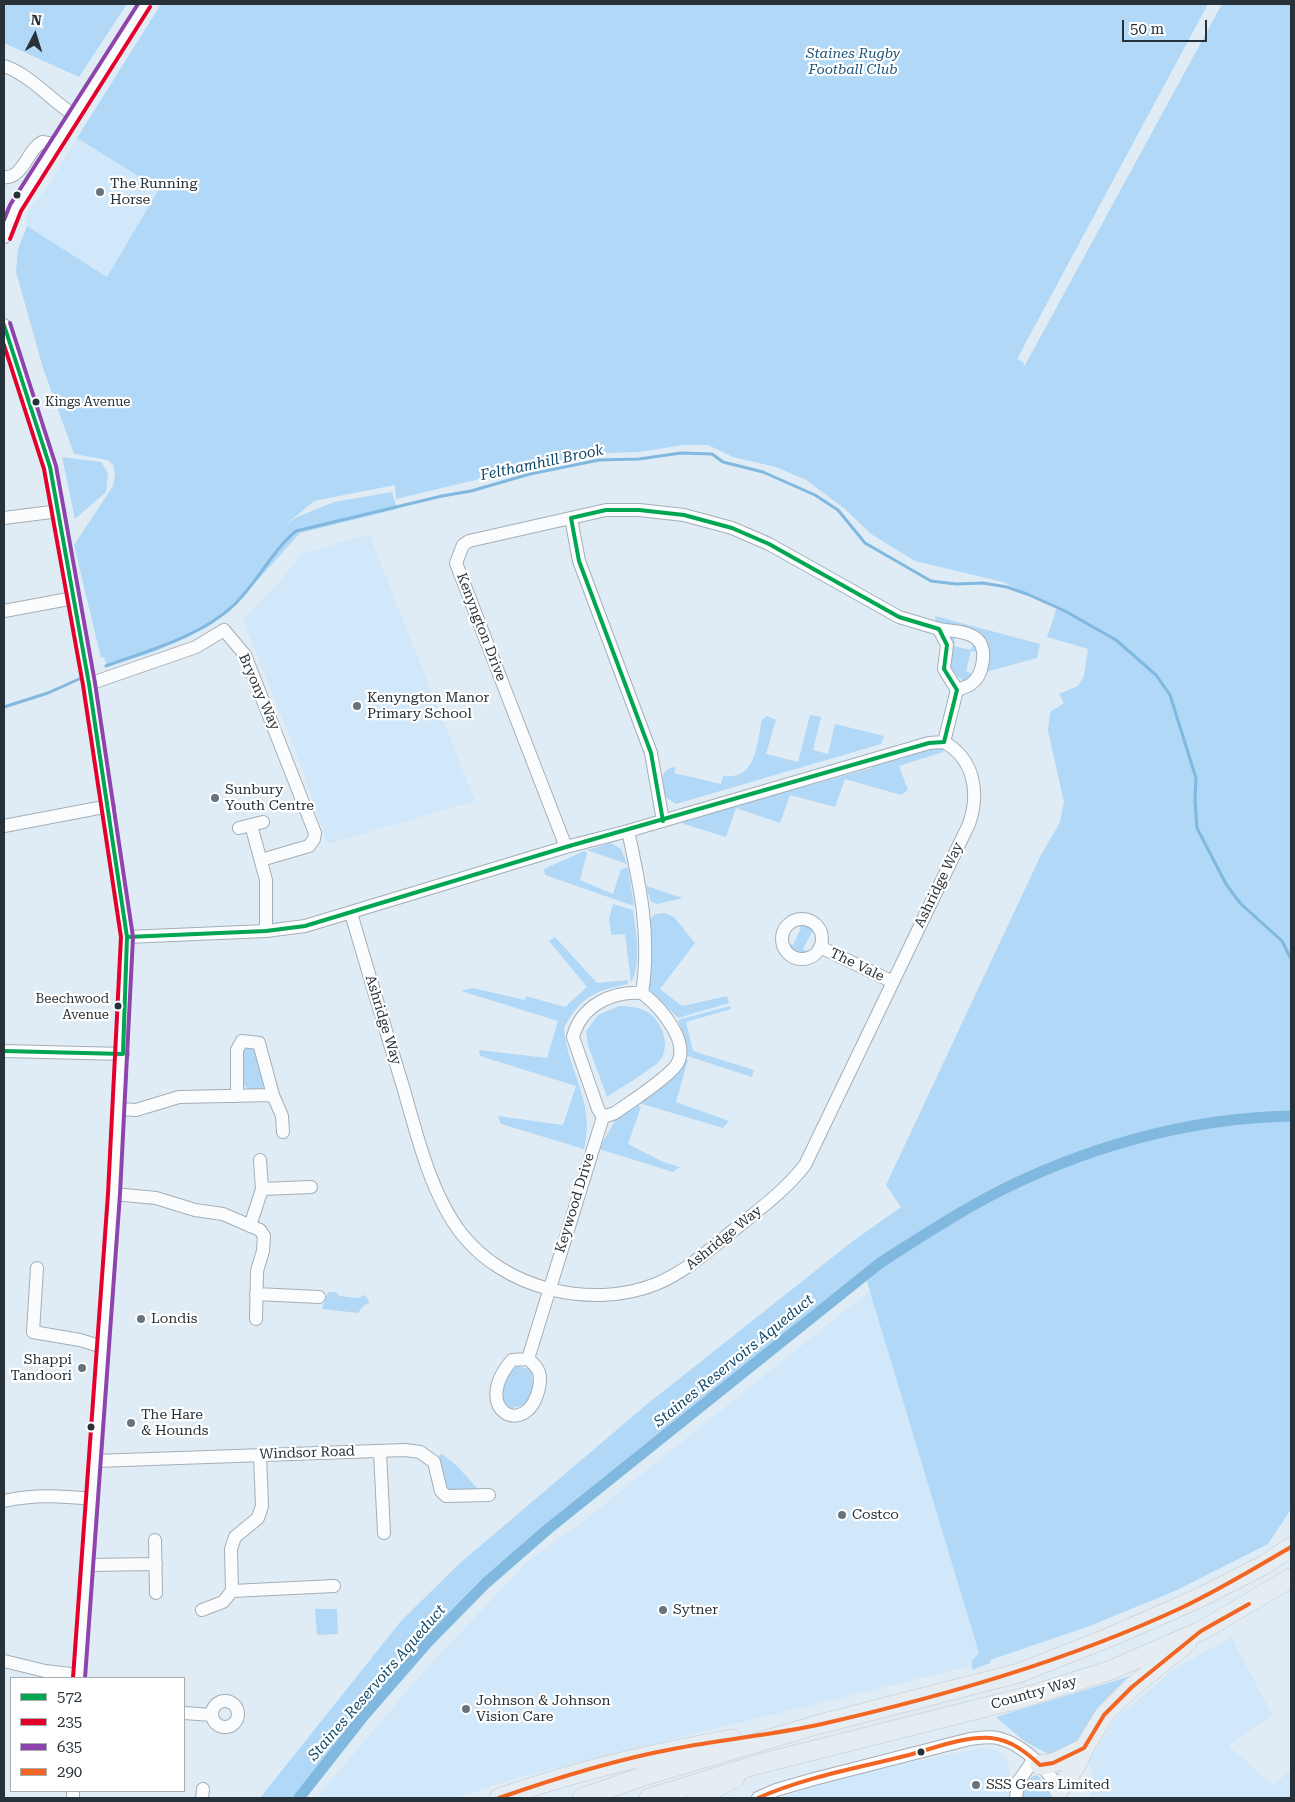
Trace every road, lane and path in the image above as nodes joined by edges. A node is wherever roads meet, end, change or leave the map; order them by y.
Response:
1 (145, 4) edge
2 (4, 66) edge
3 (74, 115) junction
4 (54, 144) junction
5 (4, 177) edge
6 (4, 237) edge
7 (4, 325) edge
8 (59, 511) junction
9 (4, 518) edge
10 (571, 518) junction
11 (74, 598) junction
12 (4, 611) edge
13 (939, 629) junction
14 (89, 684) junction
15 (957, 690) junction
16 (946, 743) junction
17 (109, 806) junction
18 (663, 821) junction
19 (251, 825) dead end
20 (4, 826) edge
21 (628, 831) junction
22 (566, 847) junction
23 (261, 860) junction
24 (351, 913) junction
25 (266, 931) junction
26 (127, 937) junction
27 (820, 947) dead end
28 (893, 982) junction
29 (642, 993) junction
30 (4, 1051) edge
31 (123, 1054) junction
32 (273, 1095) junction
33 (237, 1096) junction
34 (120, 1109) junction
35 (604, 1116) junction
36 (283, 1132) dead end
37 (260, 1160) dead end
38 (311, 1187) dead end
39 (262, 1189) junction
40 (114, 1194) junction
41 (250, 1226) junction
42 (37, 1268) dead end
43 (548, 1289) junction
44 (256, 1294) junction
45 (319, 1297) dead end
46 (256, 1319) dead end
47 (103, 1347) junction
48 (528, 1359) junction
49 (380, 1451) junction
50 (260, 1455) junction
51 (95, 1460) junction
52 (489, 1495) dead end
53 (92, 1499) junction
54 (4, 1501) edge
55 (384, 1533) dead end
56 (156, 1540) dead end
57 (1291, 1547) edge
58 (156, 1564) junction
59 (88, 1565) junction
60 (1291, 1578) edge
61 (334, 1586) dead end
62 (232, 1591) junction
63 (156, 1594) dead end
64 (202, 1610) dead end
65 (1201, 1631) junction
66 (4, 1661) edge
67 (79, 1676) edge
68 (185, 1713) edge
69 (212, 1715) dead end
70 (820, 1724) junction
71 (1084, 1748) junction
72 (1037, 1762) junction
73 (760, 1764) junction
74 (1060, 1794) edge
75 (499, 1798) edge
76 (582, 1798) edge
77 (649, 1798) edge
78 (697, 1798) edge
79 (758, 1798) edge
80 (1016, 1798) edge

1 - 3 street
2 - 3 street
3 - 4 street
4 - 5 street
4 - 6 street
7 - 8 street
8 - 9 street
8 - 11 street
10 - 13 street, Kenyngton Drive
10 - 18 street
10 - 22 street, Kenyngton Drive
11 - 12 street
11 - 14 street
13 - 15 street
13 - 15 street, Kenyngton Drive
14 - 17 street
14 - 23 street, Bryony Way
15 - 16 street
16 - 18 street
16 - 28 street, Ashridge Way
17 - 20 street
17 - 26 street
18 - 21 street
19 - 23 street
21 - 22 street
21 - 29 street
22 - 24 street
23 - 25 street
24 - 25 street
24 - 43 street, Ashridge Way
25 - 26 street
26 - 31 street
27 - 28 street, The Vale
28 - 43 street, Ashridge Way
29 - 35 street
29 - 35 street
30 - 31 street
31 - 34 street
32 - 33 street
32 - 33 street
32 - 36 street
33 - 34 street
34 - 40 street
35 - 43 street, Keywood Drive
37 - 39 street
38 - 39 street
39 - 41 street
40 - 41 street
40 - 47 street
41 - 44 street
42 - 47 street
43 - 48 street, Keywood Drive
44 - 45 street
44 - 46 street
47 - 51 street
48 - 48 street
49 - 50 street, Windsor Road
49 - 52 street, Windsor Road
49 - 55 street
50 - 51 street, Windsor Road
50 - 62 street
51 - 53 street
53 - 54 street
53 - 59 street
56 - 58 street
57 - 70 highway, Country Way
58 - 59 street
58 - 63 street
59 - 67 street
60 - 65 highway, Country Way
61 - 62 street
62 - 64 street
65 - 71 highway
65 - 73 highway, Country Way
66 - 67 street
68 - 69 street
70 - 75 highway
70 - 76 highway
71 - 72 highway
71 - 74 highway
72 - 74 street
72 - 79 street
72 - 80 street
73 - 77 highway
73 - 78 highway

